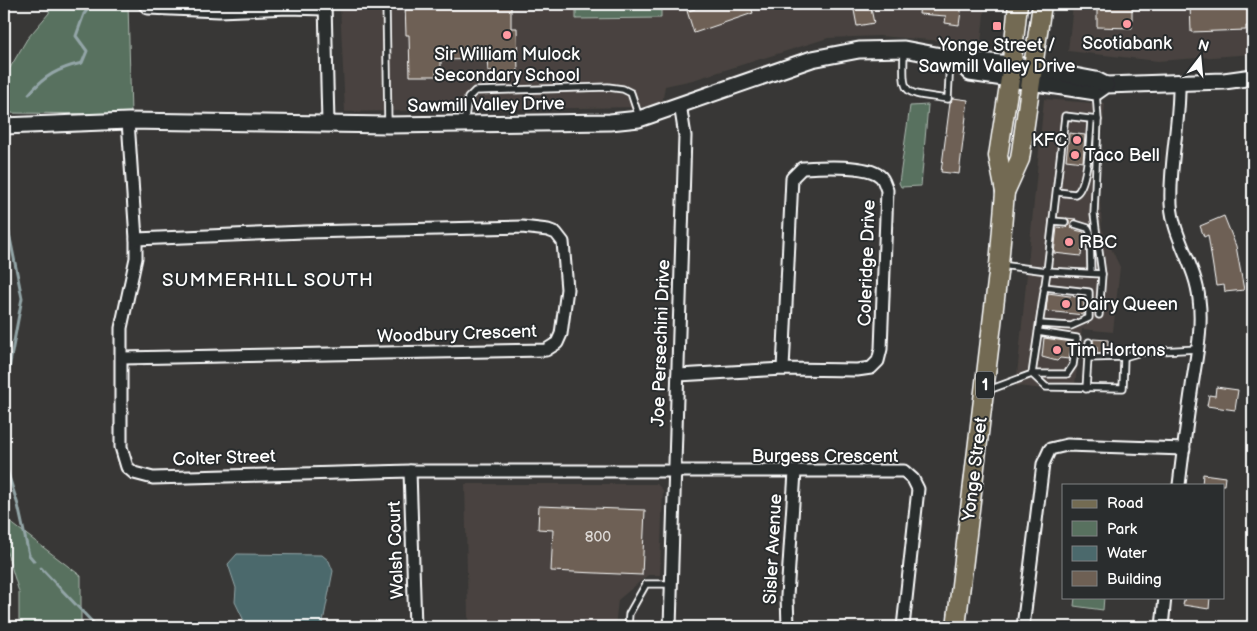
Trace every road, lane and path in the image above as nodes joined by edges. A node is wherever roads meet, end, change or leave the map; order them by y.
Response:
1 (144, 4) edge
2 (386, 4) edge
3 (1018, 4) edge
4 (1042, 4) edge
5 (325, 7) edge
6 (1022, 47) dead end
7 (904, 50) junction
8 (954, 58) junction
9 (1010, 72) junction
10 (1033, 76) junction
11 (1253, 77) edge
12 (1180, 83) junction
13 (1101, 88) junction
14 (680, 104) junction
15 (639, 119) junction
16 (1094, 120) junction
17 (128, 121) junction
18 (328, 123) junction
19 (464, 124) junction
20 (388, 125) junction
21 (4, 126) edge
22 (1005, 192) junction
23 (1057, 192) junction
24 (1053, 221) junction
25 (1065, 222) dead end
26 (1075, 224) dead end
27 (136, 239) junction
28 (999, 265) junction
29 (1047, 271) junction
30 (1091, 273) junction
31 (1102, 274) junction
32 (1044, 287) junction
33 (1099, 315) dead end
34 (1040, 324) junction
35 (1038, 332) junction
36 (1089, 342) dead end
37 (1198, 348) junction
38 (1124, 357) junction
39 (122, 358) junction
40 (1088, 358) junction
41 (783, 369) junction
42 (1032, 374) junction
43 (678, 375) junction
44 (1086, 389) junction
45 (984, 392) junction
46 (1184, 449) junction
47 (410, 471) junction
48 (795, 472) junction
49 (674, 473) junction
50 (1179, 484) edge
51 (671, 584) junction
52 (1165, 598) edge
53 (415, 627) edge
54 (628, 627) edge
55 (670, 627) edge
56 (788, 627) edge
57 (904, 627) edge
58 (956, 627) edge
59 (1023, 627) edge
60 (1162, 627) edge

1 - 5 street
2 - 20 lane
3 - 9 main road, Yonge Street / 1
4 - 10 main road, Yonge Street / 1
5 - 18 street
6 - 9 lane
7 - 8 street, Sawmill Valley Drive
7 - 8 lane
7 - 14 street, Sawmill Valley Drive
8 - 9 street, Sawmill Valley Drive
9 - 10 street, Sawmill Valley Drive
9 - 22 main road, Yonge Street / 1
10 - 13 street, Sawmill Valley Drive
10 - 22 main road, Yonge Street / 1
11 - 12 street, Sawmill Valley Drive
12 - 13 street, Sawmill Valley Drive
12 - 37 street
13 - 16 lane
14 - 15 street, Sawmill Valley Drive
14 - 43 street, Joe Persechini Drive
15 - 19 street, Sawmill Valley Drive
15 - 19 lane
16 - 23 lane
16 - 23 lane
16 - 31 lane
17 - 18 street, Sawmill Valley Drive
17 - 21 street, Sawmill Valley Drive
17 - 27 street, Colter Street
18 - 20 street, Sawmill Valley Drive
19 - 20 street, Sawmill Valley Drive
22 - 28 main road, Yonge Street / 1
23 - 24 lane
24 - 25 lane
24 - 29 lane
26 - 30 lane
27 - 39 street, Colter Street
27 - 39 street, Woodbury Crescent
28 - 29 lane
28 - 45 main road, Yonge Street / 1
29 - 30 lane
29 - 32 lane
30 - 31 lane
31 - 33 lane
32 - 34 lane
32 - 34 lane
34 - 35 lane
35 - 42 lane
35 - 42 lane
36 - 40 lane
37 - 38 lane
37 - 46 street
38 - 40 lane
38 - 44 lane
39 - 47 street, Colter Street
40 - 44 lane
41 - 41 street, Coleridge Drive
41 - 43 street, Coleridge Drive
42 - 44 lane
42 - 45 lane
43 - 49 street, Joe Persechini Drive
45 - 58 main road, Yonge Street / 1
46 - 50 street
46 - 59 street
47 - 49 street, Colter Street
47 - 53 street, Walsh Court
48 - 49 street, Burgess Crescent
48 - 56 street, Sisler Avenue
48 - 57 street, Burgess Crescent
49 - 51 street, Joe Persechini Drive
51 - 54 lane
51 - 55 street, Joe Persechini Drive
52 - 60 street

